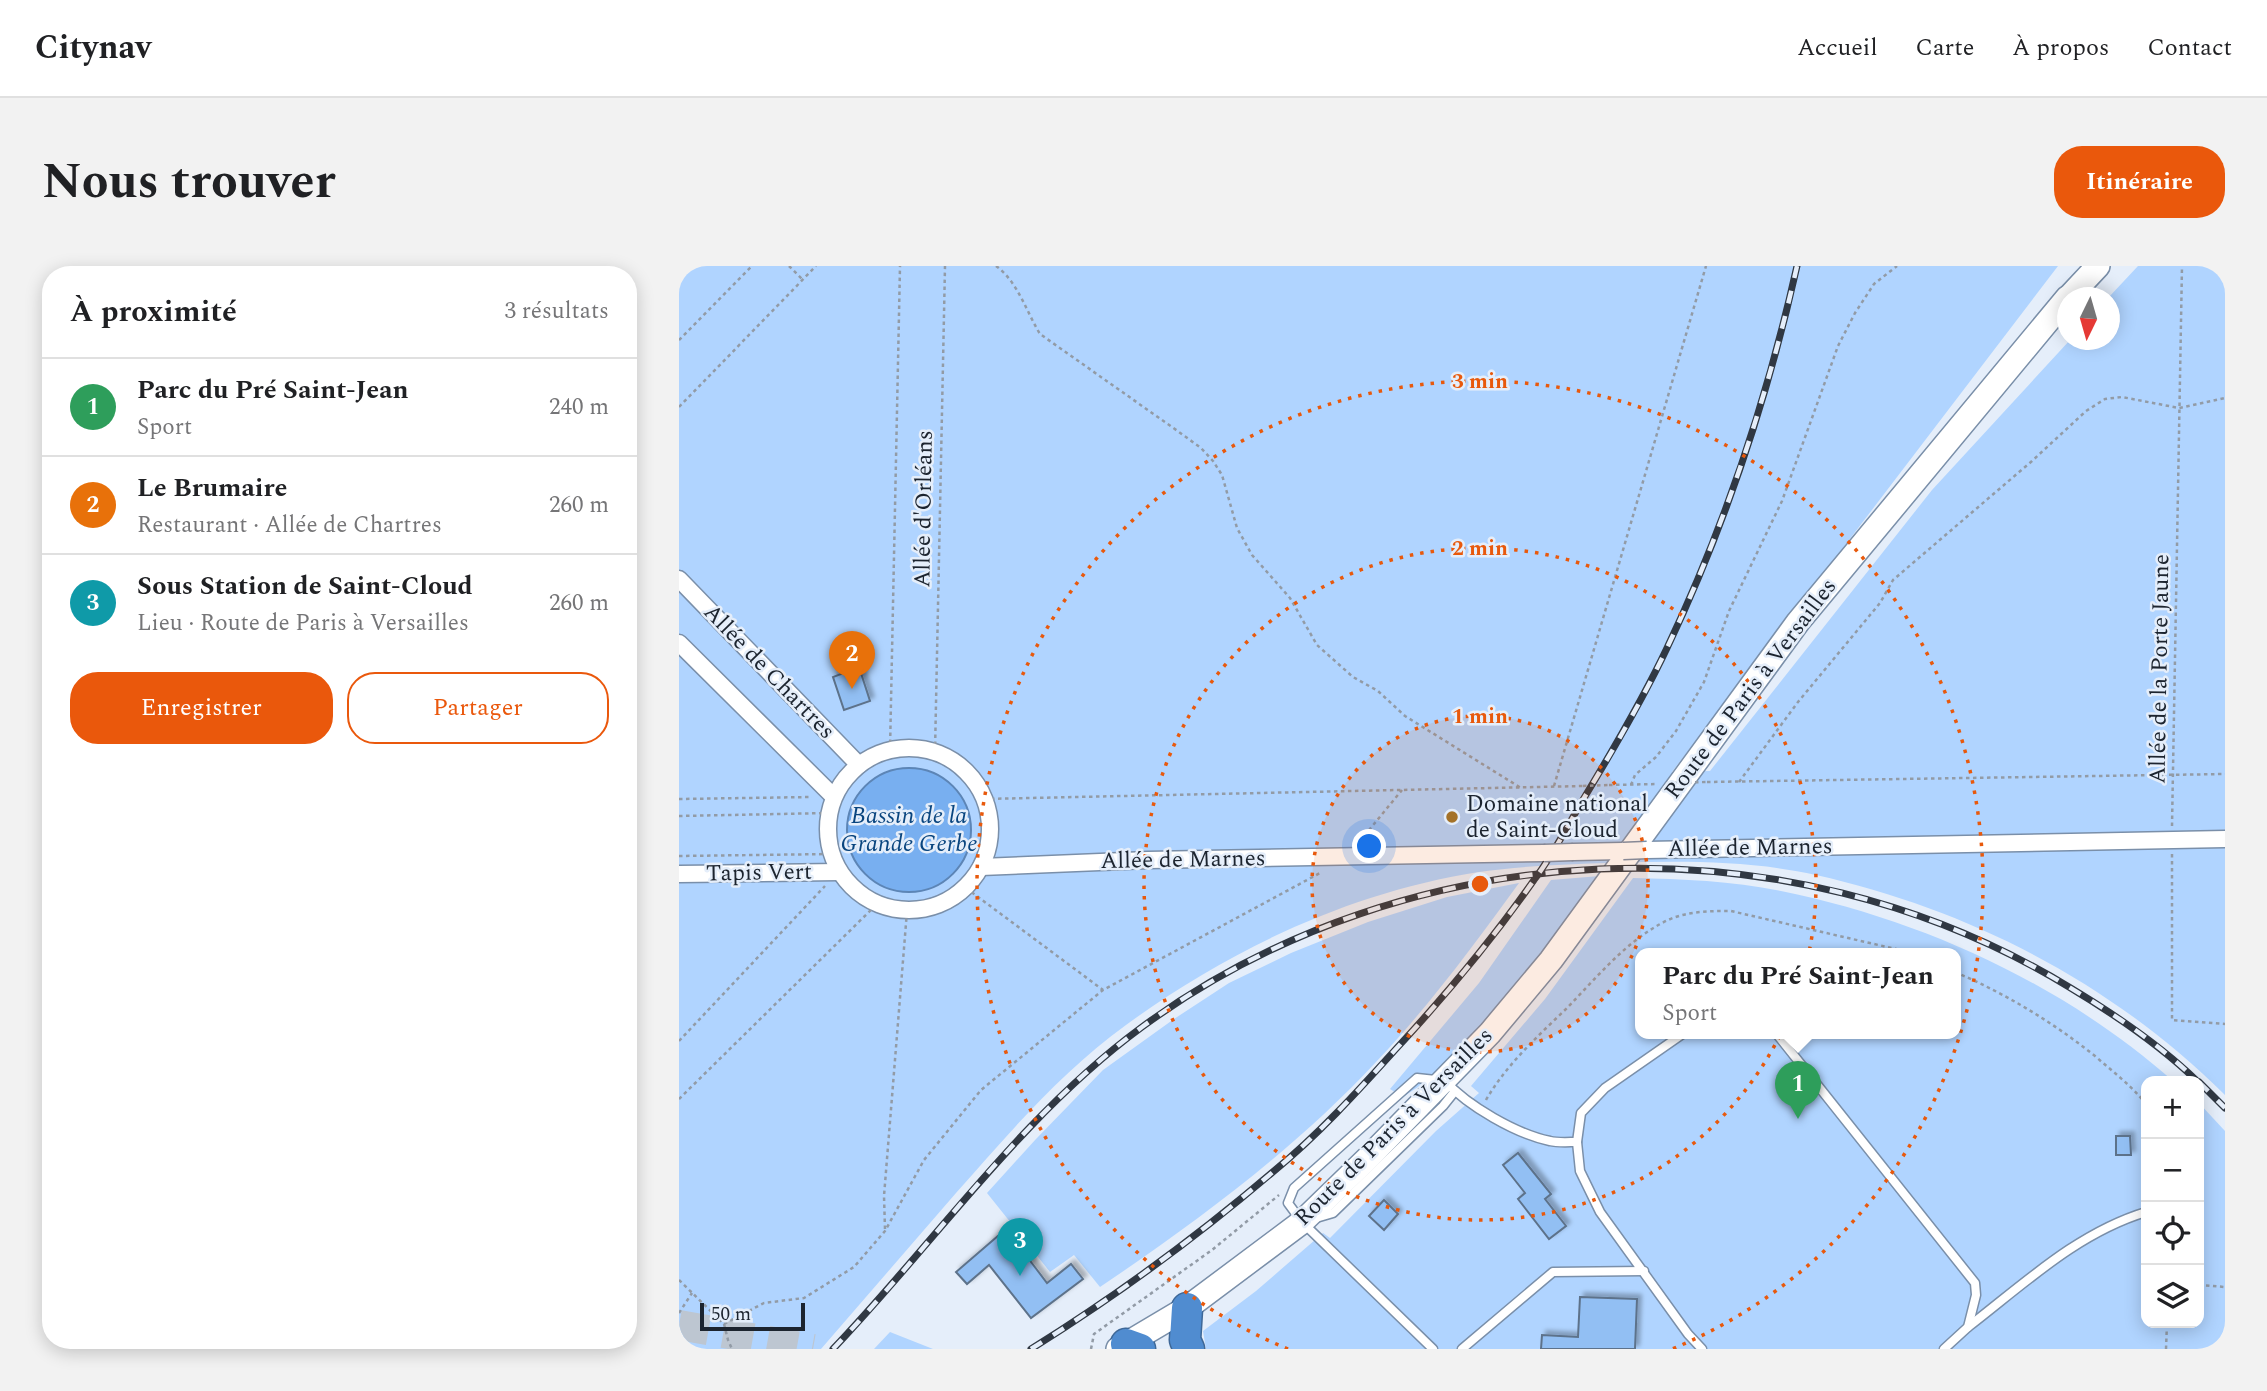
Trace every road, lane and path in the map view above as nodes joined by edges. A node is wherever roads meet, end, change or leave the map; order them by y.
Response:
1 (752, 266) edge
2 (789, 266) edge
3 (816, 266) edge
4 (900, 266) edge
5 (945, 266) edge
6 (996, 266) edge
7 (1706, 266) edge
8 (1897, 266) edge
9 (2098, 266) edge
10 (2182, 266) edge
11 (803, 280) junction
12 (2078, 287) edge
13 (2057, 311) edge
14 (679, 340) edge
15 (2225, 398) edge
16 (679, 407) edge
17 (2179, 408) junction
18 (679, 579) edge
19 (679, 643) edge
20 (890, 750) junction
21 (935, 752) junction
22 (859, 765) junction
23 (2225, 774) edge
24 (2174, 775) junction
25 (1739, 782) junction
26 (1631, 785) junction
27 (1554, 786) junction
28 (1521, 788) junction
29 (1402, 790) junction
30 (833, 796) junction
31 (679, 799) edge
32 (985, 799) junction
33 (829, 813) junction
34 (679, 816) edge
35 (2225, 839) edge
36 (2172, 840) junction
37 (831, 853) junction
38 (679, 856) edge
39 (1348, 858) junction
40 (981, 867) junction
41 (839, 872) junction
42 (679, 874) edge
43 (965, 888) junction
44 (877, 904) junction
45 (907, 911) junction
46 (1893, 948) edge
47 (1961, 975) edge
48 (1103, 990) junction
49 (2225, 1024) edge
50 (1675, 1039) edge
51 (1781, 1039) edge
52 (679, 1041) edge
53 (1450, 1086) junction
54 (2141, 1098) edge
55 (679, 1099) edge
56 (1481, 1110) junction
57 (1577, 1142) junction
58 (1295, 1187) junction
59 (2141, 1214) edge
60 (1302, 1222) junction
61 (885, 1231) junction
62 (1644, 1271) junction
63 (679, 1280) edge
64 (2204, 1285) edge
65 (2225, 1287) edge
66 (692, 1293) junction
67 (1187, 1308) junction
68 (679, 1313) edge
69 (724, 1324) junction
70 (1968, 1327) junction
71 (2167, 1328) edge
72 (1132, 1348) edge
73 (732, 1349) edge
74 (1091, 1349) edge
75 (1189, 1349) edge
76 (1433, 1349) edge
77 (1462, 1349) edge
78 (1702, 1349) edge
79 (1944, 1349) edge
80 (2166, 1349) edge

1 - 14 path
2 - 11 path
3 - 11 path
4 - 20 path, Allée d'Orléans
5 - 21 path, Allée d'Orléans
6 - 28 path
7 - 27 path
8 - 26 path
9 - 12 main road, Route de Paris à Versailles
10 - 17 path, Allée de la Porte Jaune
11 - 16 path
13 - 53 main road, Route de Paris à Versailles
15 - 17 path
17 - 24 path, Allée de la Porte Jaune
17 - 25 path
18 - 22 street, Allée de Chartres
19 - 30 street, Allée de Chartres
20 - 21 street
20 - 22 street
21 - 32 street
22 - 30 street
23 - 24 path
24 - 25 path
24 - 36 path, Allée de la Porte Jaune
25 - 26 path, bridge
26 - 27 path, bridge
27 - 28 path
28 - 29 path
29 - 32 path
29 - 39 path
30 - 31 path
30 - 33 street
32 - 40 street
33 - 34 path
33 - 37 street
35 - 36 street, Allée de Marnes
36 - 39 street, Allée de Marnes, bridge
36 - 49 path, Allée de la Porte Jaune
37 - 38 path
37 - 41 street
39 - 40 street, Allée de Marnes
39 - 48 path
40 - 43 street
41 - 42 street, Tapis Vert
41 - 44 street
41 - 52 path
43 - 45 street
43 - 48 path
44 - 45 street
44 - 55 path
45 - 61 path
46 - 56 path
47 - 54 path
48 - 61 path
50 - 57 lane
51 - 70 lane
53 - 56 lane
53 - 58 lane
53 - 60 main road, Route de Paris à Versailles
56 - 57 lane
57 - 62 lane
58 - 60 lane
58 - 74 path
59 - 70 lane
60 - 67 main road, Route de Paris à Versailles
60 - 76 lane
61 - 69 path
62 - 77 lane
62 - 78 lane
63 - 66 path
64 - 65 path
66 - 68 path
66 - 69 path
67 - 72 main road, Route de Paris à Versailles
67 - 75 highway
69 - 73 path
70 - 79 lane
71 - 80 path

